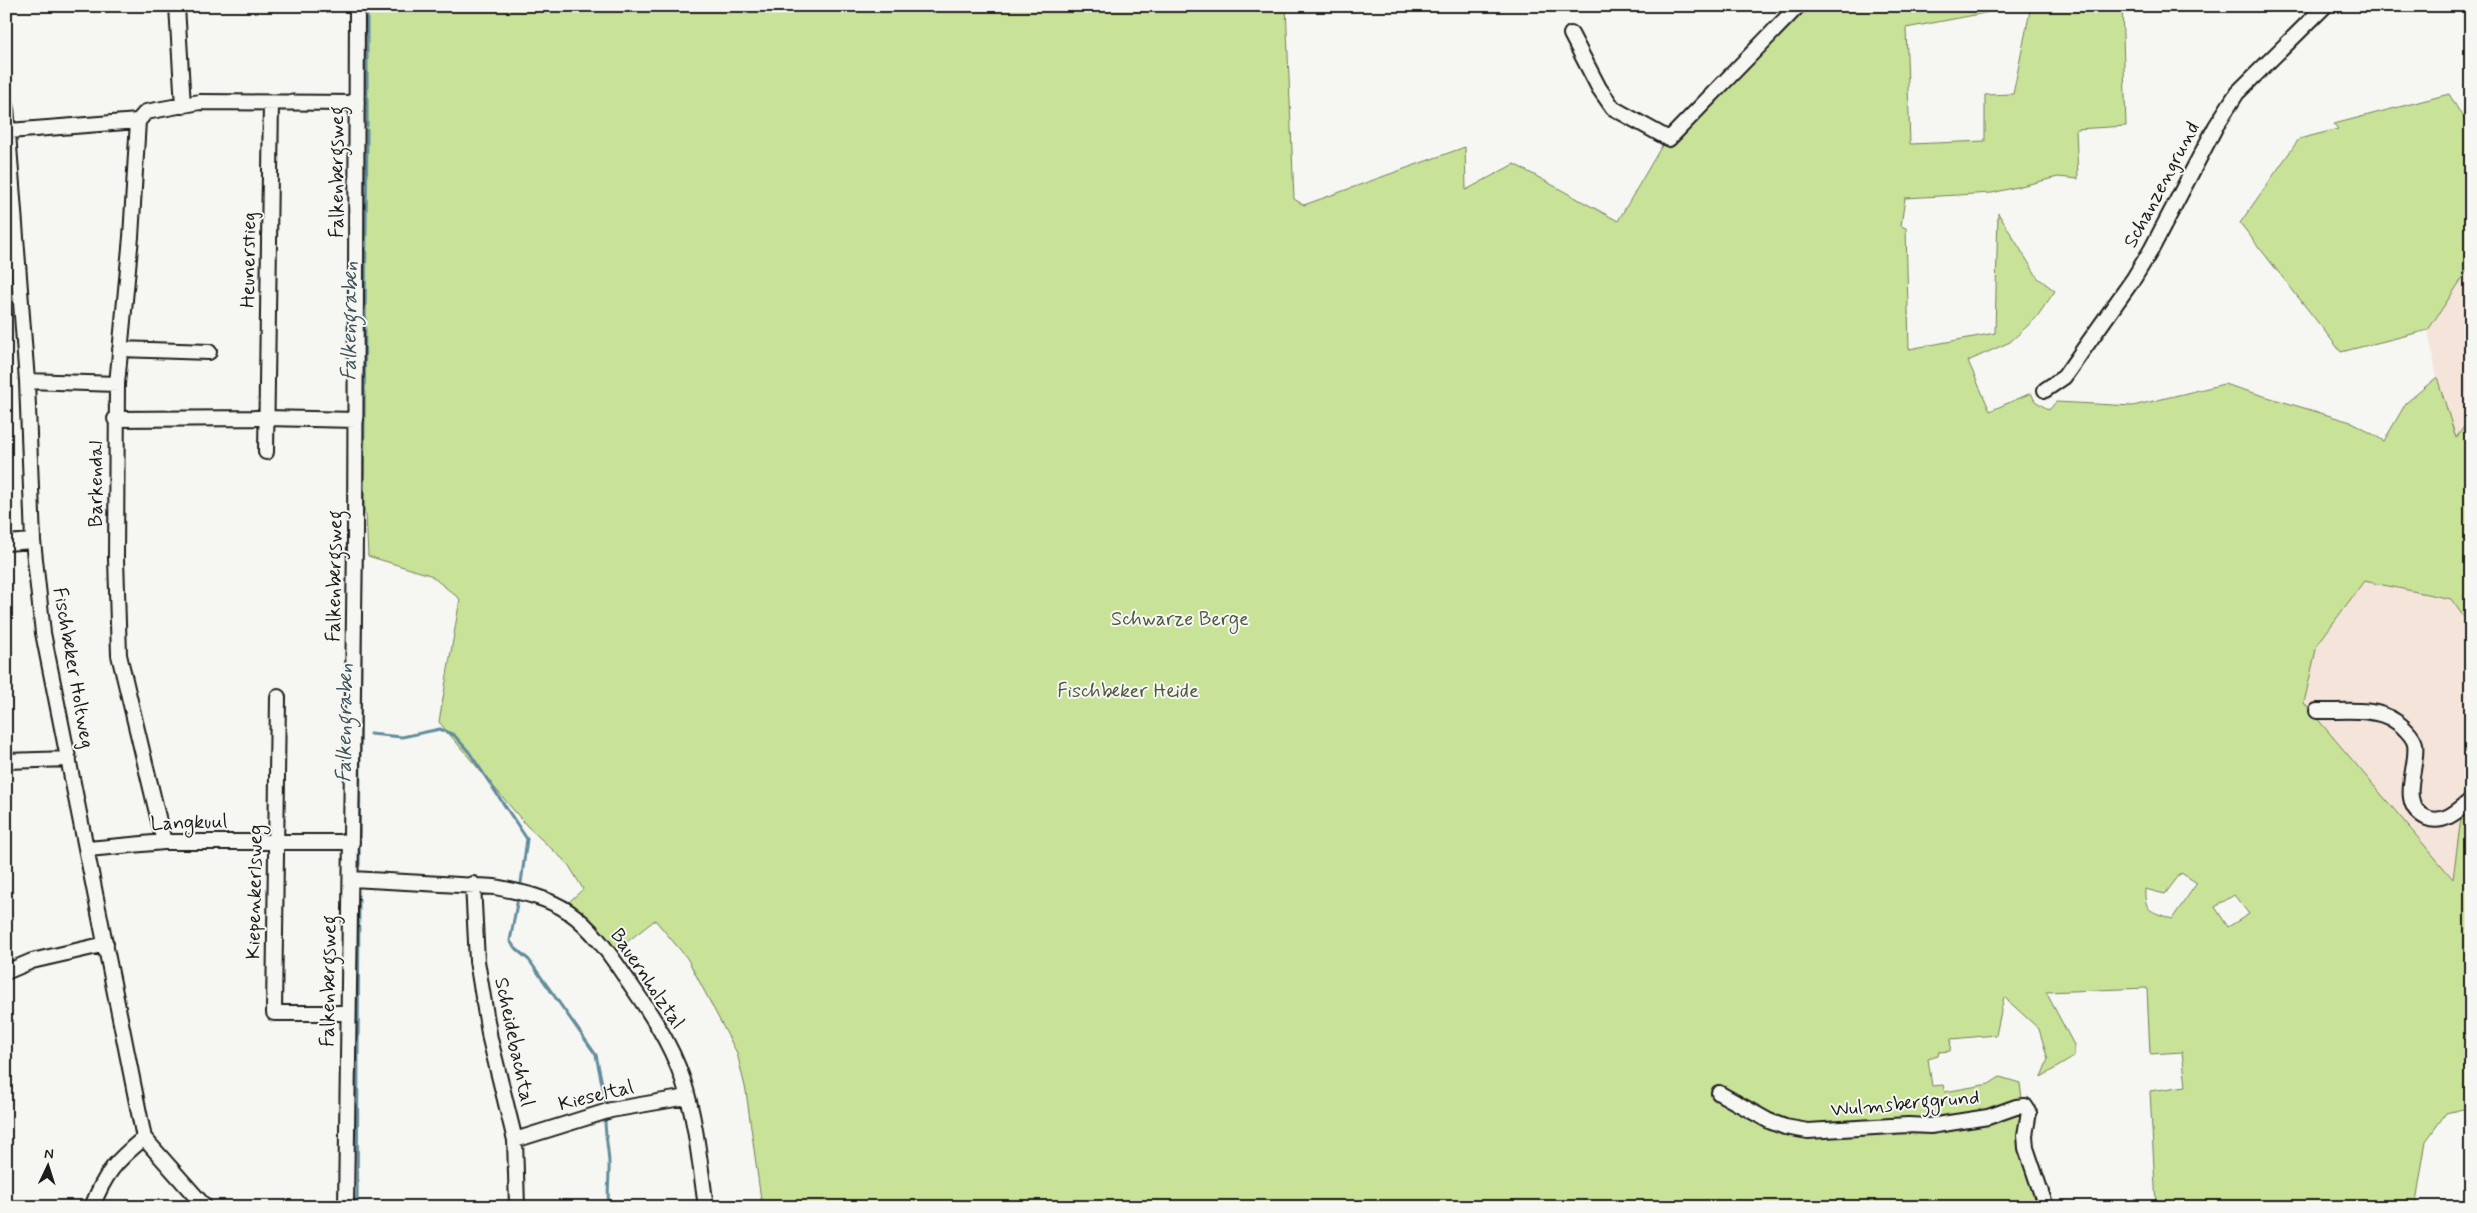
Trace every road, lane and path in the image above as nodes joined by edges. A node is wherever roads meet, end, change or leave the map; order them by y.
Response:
1 (177, 6) edge
2 (357, 6) edge
3 (1798, 6) edge
4 (2326, 6) edge
5 (1570, 34) dead end
6 (271, 103) junction
7 (357, 103) junction
8 (182, 106) junction
9 (6, 108) edge
10 (138, 121) junction
11 (9, 131) junction
12 (10, 230) edge
13 (120, 349) junction
14 (210, 352) dead end
15 (27, 381) junction
16 (117, 384) junction
17 (2045, 390) dead end
18 (266, 418) junction
19 (115, 419) junction
20 (356, 420) junction
21 (266, 452) dead end
22 (33, 541) junction
23 (6, 543) edge
24 (278, 697) dead end
25 (2317, 711) dead end
26 (69, 759) junction
27 (6, 761) edge
28 (2471, 800) edge
29 (276, 841) junction
30 (164, 842) junction
31 (352, 842) junction
32 (88, 849) junction
33 (352, 879) junction
34 (473, 884) junction
35 (106, 944) junction
36 (6, 972) edge
37 (348, 1013) junction
38 (1719, 1093) dead end
39 (687, 1097) junction
40 (144, 1138) junction
41 (515, 1140) junction
42 (92, 1207) edge
43 (205, 1207) edge
44 (346, 1207) edge
45 (516, 1207) edge
46 (706, 1207) edge
47 (2046, 1207) edge

1 - 8 street
2 - 7 street, Falkenbergsweg
3 - 5 street
4 - 17 street, Schanzengrund
6 - 7 street
6 - 8 street
6 - 18 street, Heunerstieg
7 - 20 street, Falkenbergsweg
8 - 10 street
9 - 11 street, Fischbeker Holtweg
10 - 11 street
10 - 13 street, Barkendal
11 - 12 street, Fischbeker Holtweg
12 - 15 street, Fischbeker Holtweg
13 - 14 street
13 - 16 street, Barkendal
15 - 16 street
15 - 22 street, Fischbeker Holtweg
16 - 19 street, Barkendal
18 - 19 street
18 - 20 street
18 - 21 street, Heunerstieg
19 - 30 street, Barkendal
20 - 31 street, Falkenbergsweg
22 - 23 street
22 - 26 street, Fischbeker Holtweg
24 - 29 street, Kiepenkerlsweg
25 - 28 street
26 - 27 street
26 - 32 street, Fischbeker Holtweg
29 - 30 street, Langkuul
29 - 31 street, Langkuul
29 - 37 street, Kiepenkerlsweg
30 - 32 street, Langkuul
31 - 33 street, Falkenbergsweg
32 - 35 street, Fischbeker Holtweg
33 - 34 street, Bauernholztal
33 - 37 street, Falkenbergsweg
34 - 39 street, Bauernholztal
34 - 41 street, Scheidebachtal
35 - 36 street
35 - 40 street, Fischbeker Holtweg
37 - 44 street, Falkenbergsweg
38 - 47 street, Wulmsberggrund
39 - 41 street, Kieseltal
39 - 46 street, Bauernholztal
40 - 42 street
40 - 43 street
41 - 45 street, Scheidebachtal

